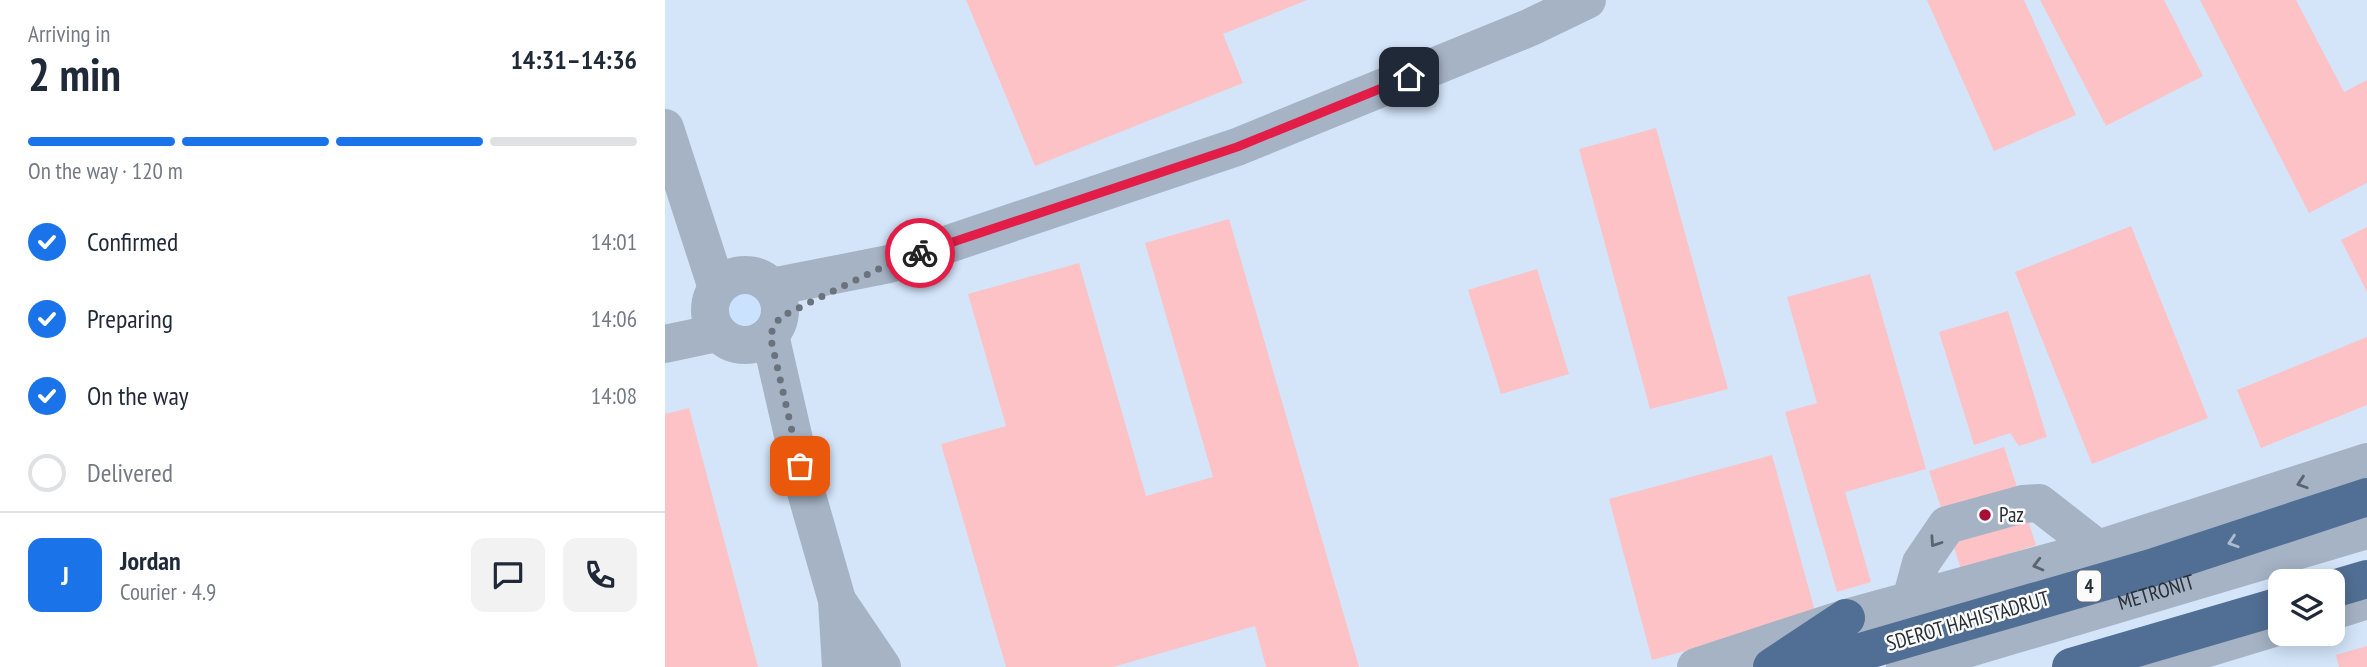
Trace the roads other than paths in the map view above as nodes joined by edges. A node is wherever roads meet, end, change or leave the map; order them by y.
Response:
1 (1587, 0) edge
2 (1525, 14) edge
3 (665, 128) edge
4 (744, 311) junction
5 (665, 329) edge
6 (665, 344) edge
7 (2367, 462) edge
8 (2367, 497) edge
9 (2367, 530) edge
10 (2098, 549) junction
11 (2151, 568) junction
12 (2367, 579) edge
13 (2345, 586) edge
14 (837, 600) junction
15 (1911, 600) junction
16 (2367, 600) edge
17 (2345, 607) edge
18 (2268, 610) edge
19 (1846, 618) junction
20 (2268, 630) edge
21 (841, 667) edge
22 (882, 667) edge
23 (1696, 667) edge
24 (1772, 667) edge
25 (1809, 667) edge
26 (1905, 667) edge
27 (2071, 667) edge
28 (2145, 667) edge

1 - 2 street
2 - 4 street
3 - 4 street
4 - 5 street
4 - 6 street
4 - 14 street
7 -> 10 street
8 -> 11 highway, SDEROT HAHISTADRUT / 4
9 - 26 street, METRONIT
10 - 11 street
10 -> 15 street
10 -> 15 street
11 - 25 highway, SDEROT HAHISTADRUT / 4
12 - 13 highway
14 - 21 street
14 - 22 street
15 - 19 street
16 - 17 street
18 - 27 highway
19 - 23 street
19 - 24 highway
20 - 28 street

